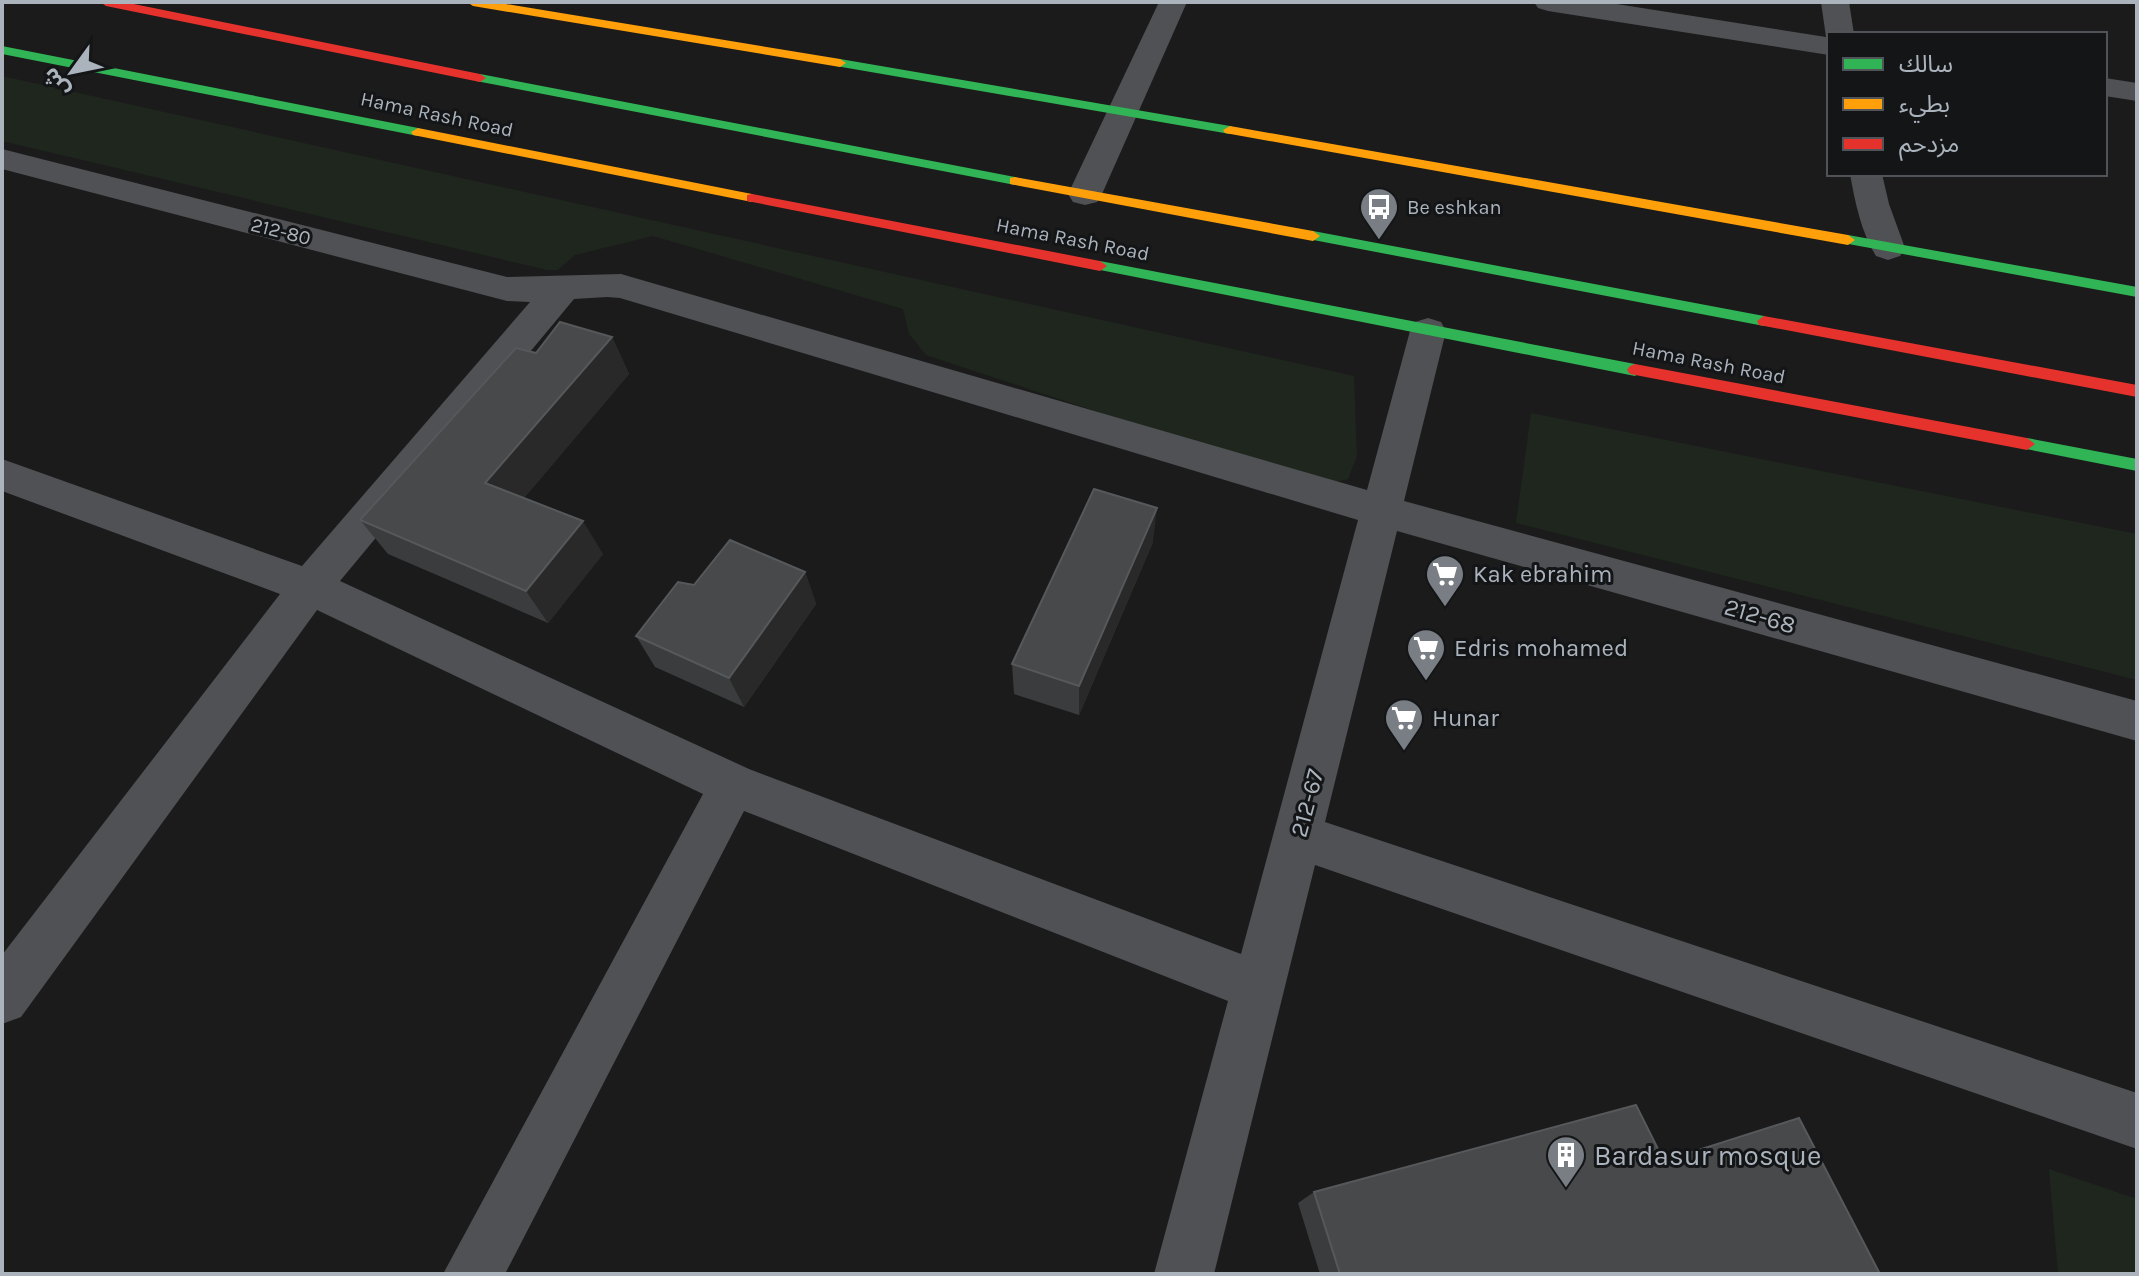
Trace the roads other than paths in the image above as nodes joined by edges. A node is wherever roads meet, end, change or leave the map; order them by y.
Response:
1 (106, 2) edge
2 (473, 2) edge
3 (1173, 2) edge
4 (1548, 2) edge
5 (1835, 2) edge
6 (1839, 32) edge
7 (1827, 46) edge
8 (2, 50) edge
9 (2107, 87) edge
10 (2137, 92) edge
11 (1123, 111) junction
12 (554, 134) dead end
13 (534, 157) junction
14 (2, 159) edge
15 (1866, 176) edge
16 (1085, 194) junction
17 (1888, 248) junction
18 (562, 289) junction
19 (2137, 292) edge
20 (1428, 331) junction
21 (2137, 391) edge
22 (2137, 465) edge
23 (2, 475) edge
24 (1382, 511) junction
25 (310, 587) junction
26 (2137, 721) edge
27 (733, 785) junction
28 (1298, 836) junction
29 (1259, 987) junction
30 (2, 998) edge
31 (2137, 1121) edge
32 (473, 1274) edge
33 (1184, 1274) edge

1 - 16 main road, Hama Rash Road
2 - 11 main road
3 - 11 street
4 - 7 street
5 - 6 street
8 - 13 main road, Hama Rash Road
9 - 10 street
11 - 16 street
11 - 17 main road
12 - 13 main road
13 - 20 main road, Hama Rash Road
14 - 18 street, 212-80
15 - 17 street
16 - 21 main road, Hama Rash Road
17 - 19 main road
18 - 24 street, 212-80
18 - 25 street
20 - 22 main road, Hama Rash Road
20 - 24 street, 212-67
23 - 25 street
24 - 26 street, 212-68
24 - 28 street, 212-67
25 - 27 street
25 - 30 street
27 - 29 street
27 - 32 street
28 - 29 street, 212-67
28 - 31 street
29 - 33 street, 212-67

